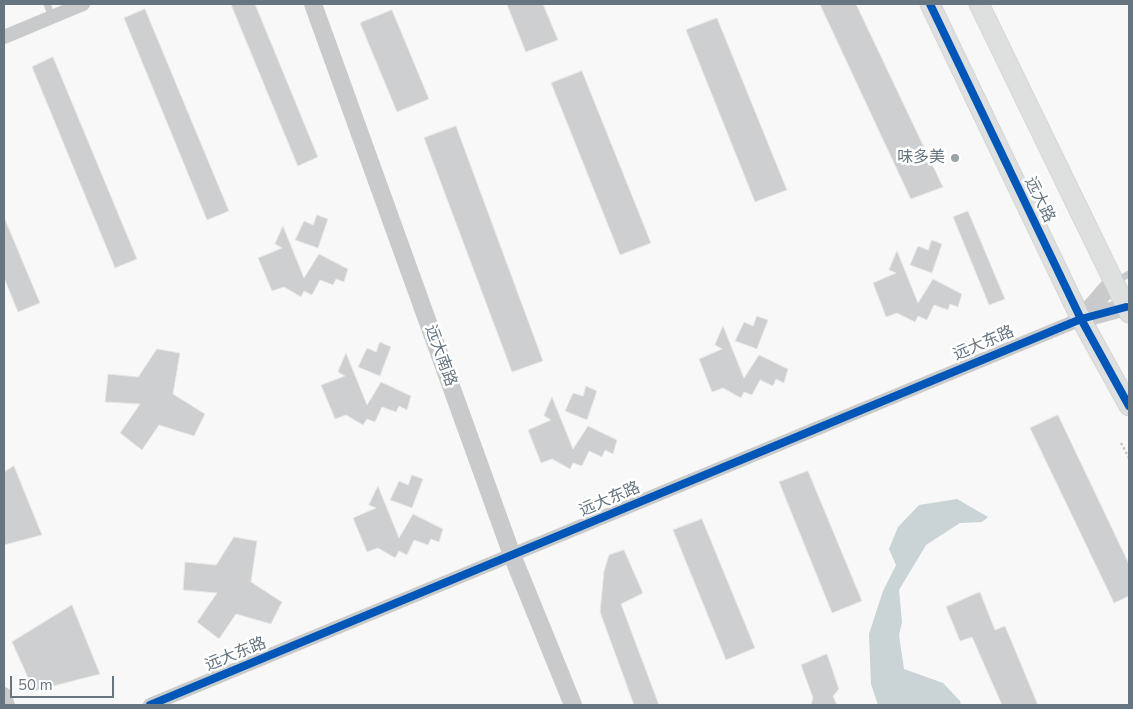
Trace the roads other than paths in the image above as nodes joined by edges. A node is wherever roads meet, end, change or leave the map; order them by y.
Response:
1 (83, 4) edge
2 (313, 4) edge
3 (930, 4) edge
4 (980, 4) edge
5 (50, 10) edge
6 (4, 37) edge
7 (1121, 278) edge
8 (1128, 308) edge
9 (1081, 319) junction
10 (1129, 406) edge
11 (512, 555) junction
12 (4, 694) edge
13 (8, 705) edge
14 (150, 705) edge
15 (573, 705) edge

1 - 5 street
2 - 11 street, 远大南路
3 - 9 main road, 远大路
4 - 7 main road, 远大路
5 - 6 street
7 - 8 main road, 远大路
7 - 9 street
8 - 9 street
9 - 10 main road, 远大路
9 - 11 street, 远大东路
11 - 14 street, 远大东路
11 - 15 street, 远大南路
12 - 13 street

